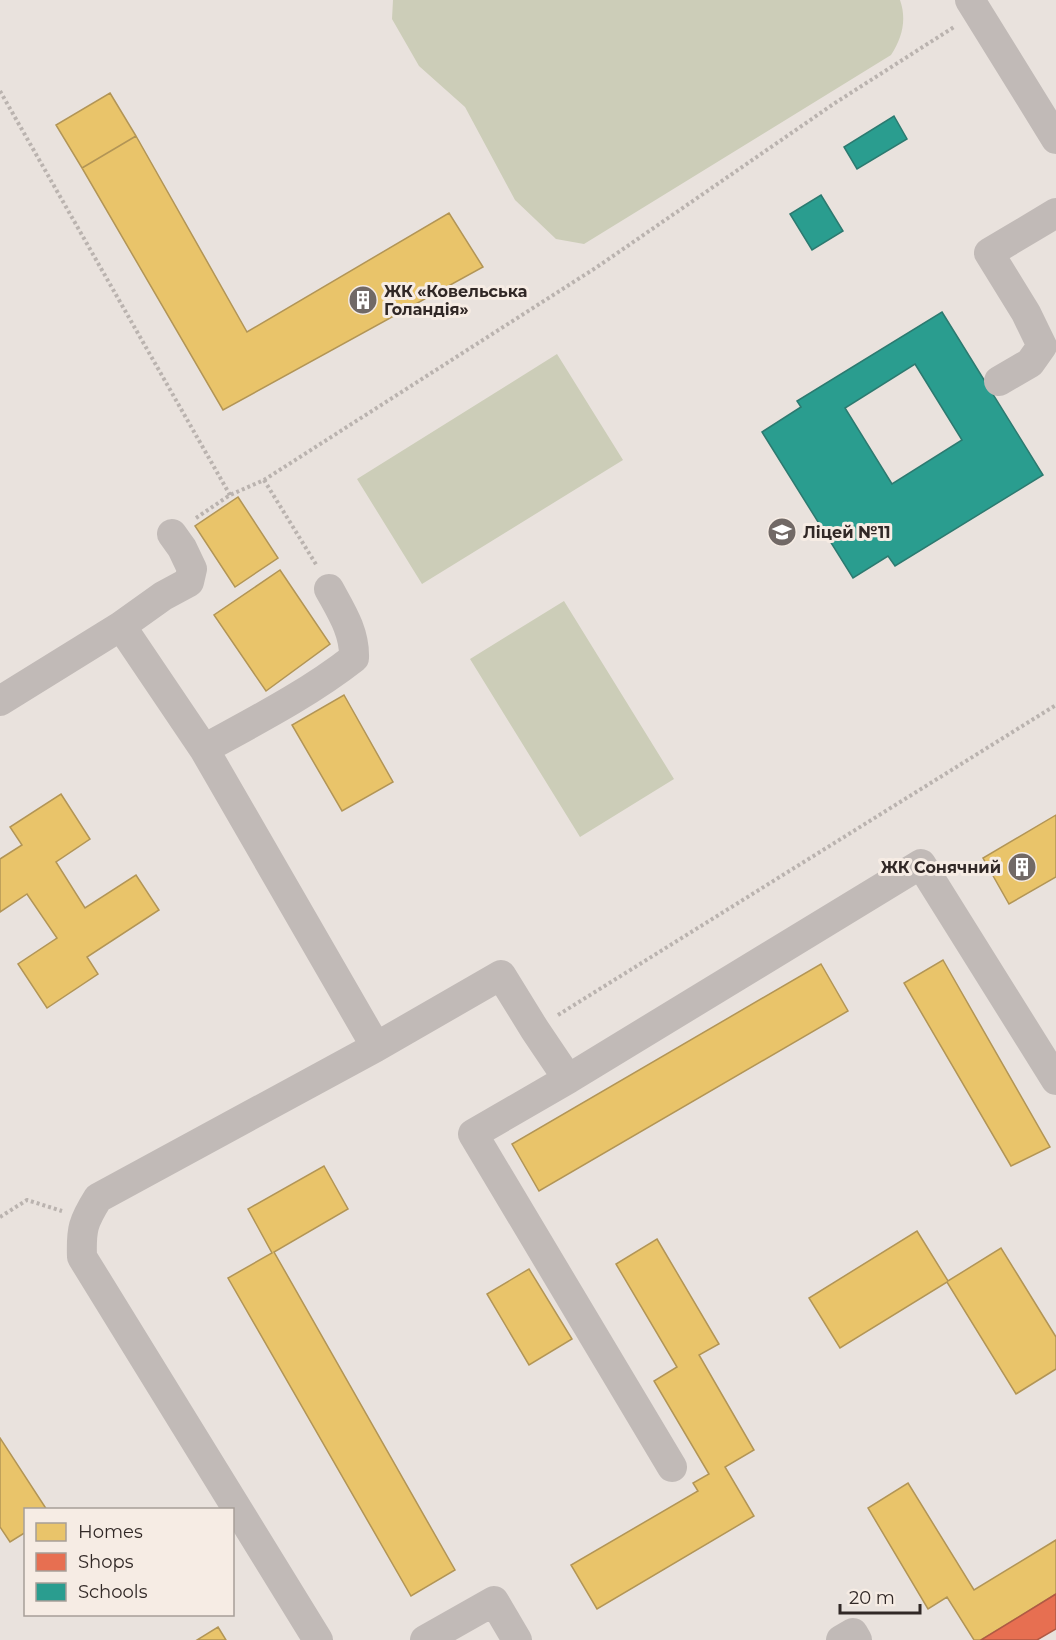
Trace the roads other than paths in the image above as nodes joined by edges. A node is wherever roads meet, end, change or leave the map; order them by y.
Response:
1 (974, 6) edge
2 (1056, 139) edge
3 (1056, 213) edge
4 (999, 381) dead end
5 (172, 534) road end
6 (329, 589) road end
7 (121, 626) junction
8 (0, 701) edge
9 (204, 749) junction
10 (376, 1047) junction
11 (568, 1079) junction
12 (1056, 1080) edge
13 (672, 1467) dead end
14 (318, 1640) edge
15 (425, 1640) edge
16 (517, 1640) edge
17 (841, 1640) edge
18 (857, 1640) edge

1 - 2 street
3 - 4 street
5 - 7 street
6 - 9 street
7 - 8 street
7 - 9 street
9 - 10 street
10 - 11 street
10 - 14 street
11 - 12 street
11 - 13 street
15 - 16 street
17 - 18 street

